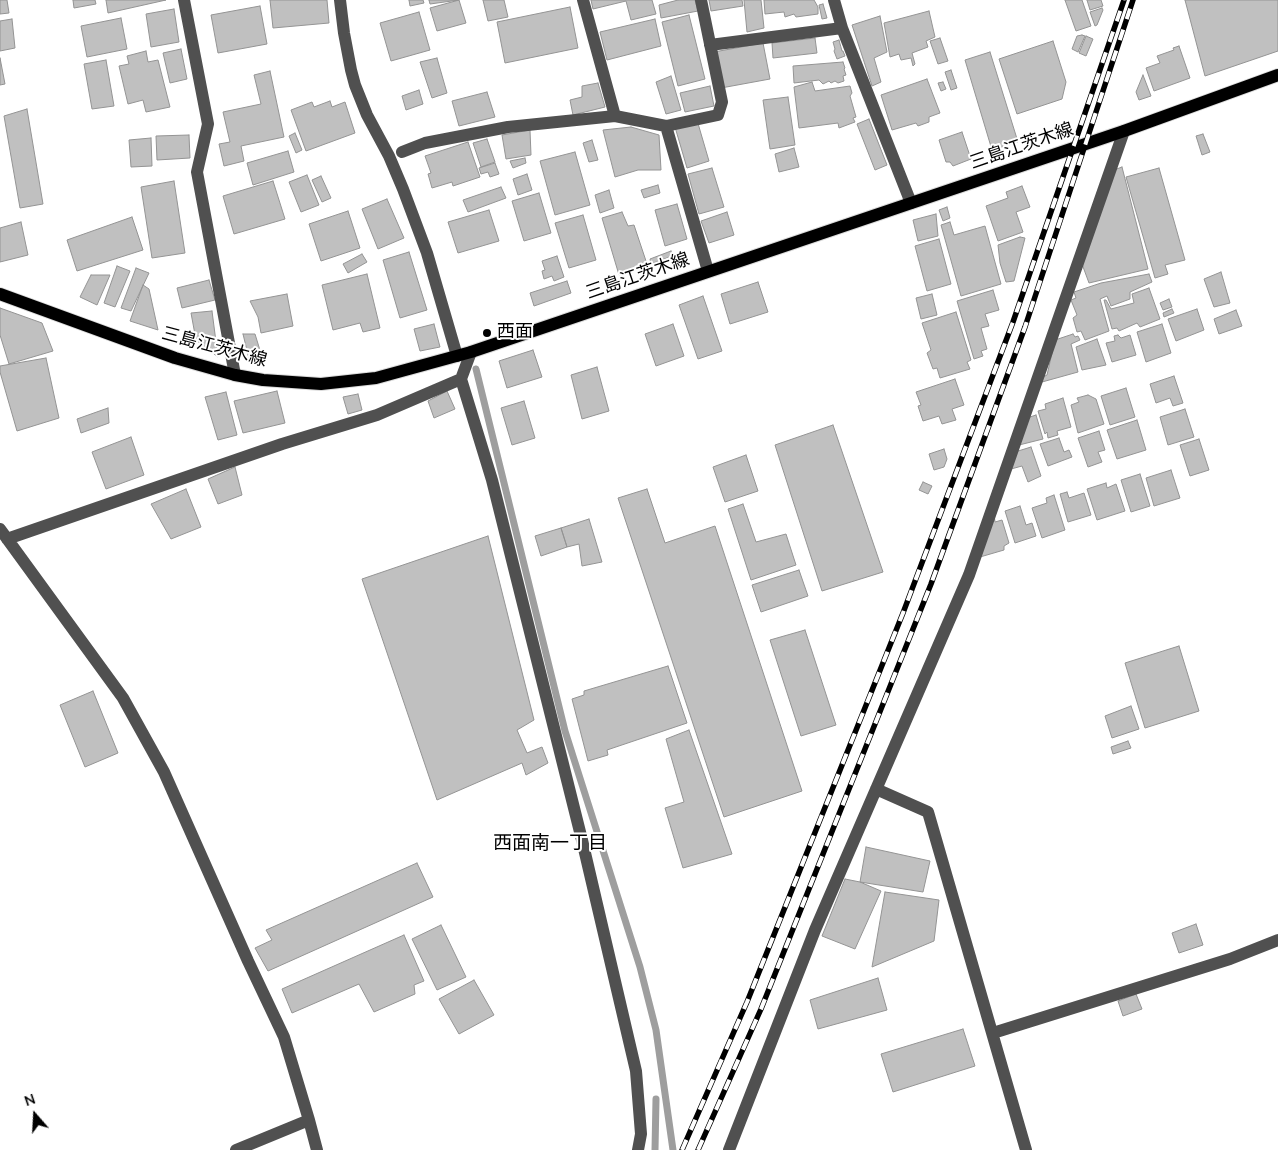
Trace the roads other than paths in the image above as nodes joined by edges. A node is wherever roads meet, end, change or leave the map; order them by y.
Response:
1 (184, 0) edge
2 (340, 0) edge
3 (583, 0) edge
4 (701, 0) edge
5 (834, 0) edge
6 (842, 28) junction
7 (710, 45) junction
8 (1278, 74) edge
9 (614, 116) junction
10 (666, 126) junction
11 (1124, 131) junction
12 (402, 152) dead end
13 (910, 203) junction
14 (708, 271) junction
15 (0, 294) edge
16 (471, 352) junction
17 (457, 356) junction
18 (235, 375) junction
19 (461, 379) junction
20 (4, 534) edge
21 (876, 789) junction
22 (1278, 940) edge
23 (993, 1034) junction
24 (310, 1120) junction
25 (236, 1150) edge
26 (317, 1150) edge
27 (638, 1150) edge
28 (729, 1150) edge
29 (1026, 1150) edge

1 - 18 street
2 - 17 street
3 - 9 street
4 - 7 street
5 - 6 street
6 - 7 street
6 - 13 street
7 - 10 street
8 - 11 main road, 三島江茨木線
9 - 10 street
9 - 12 street
10 - 14 street
11 - 13 main road, 三島江茨木線
11 - 21 street
13 - 14 main road, 三島江茨木線
14 - 16 main road, 三島江茨木線
15 - 18 main road, 三島江茨木線
16 - 17 main road, 三島江茨木線
16 - 19 street
17 - 18 main road, 三島江茨木線
19 - 20 street
19 - 27 street
20 - 24 street
21 - 23 street
21 - 28 street
22 - 23 street
23 - 29 street
24 - 25 street
24 - 26 street

